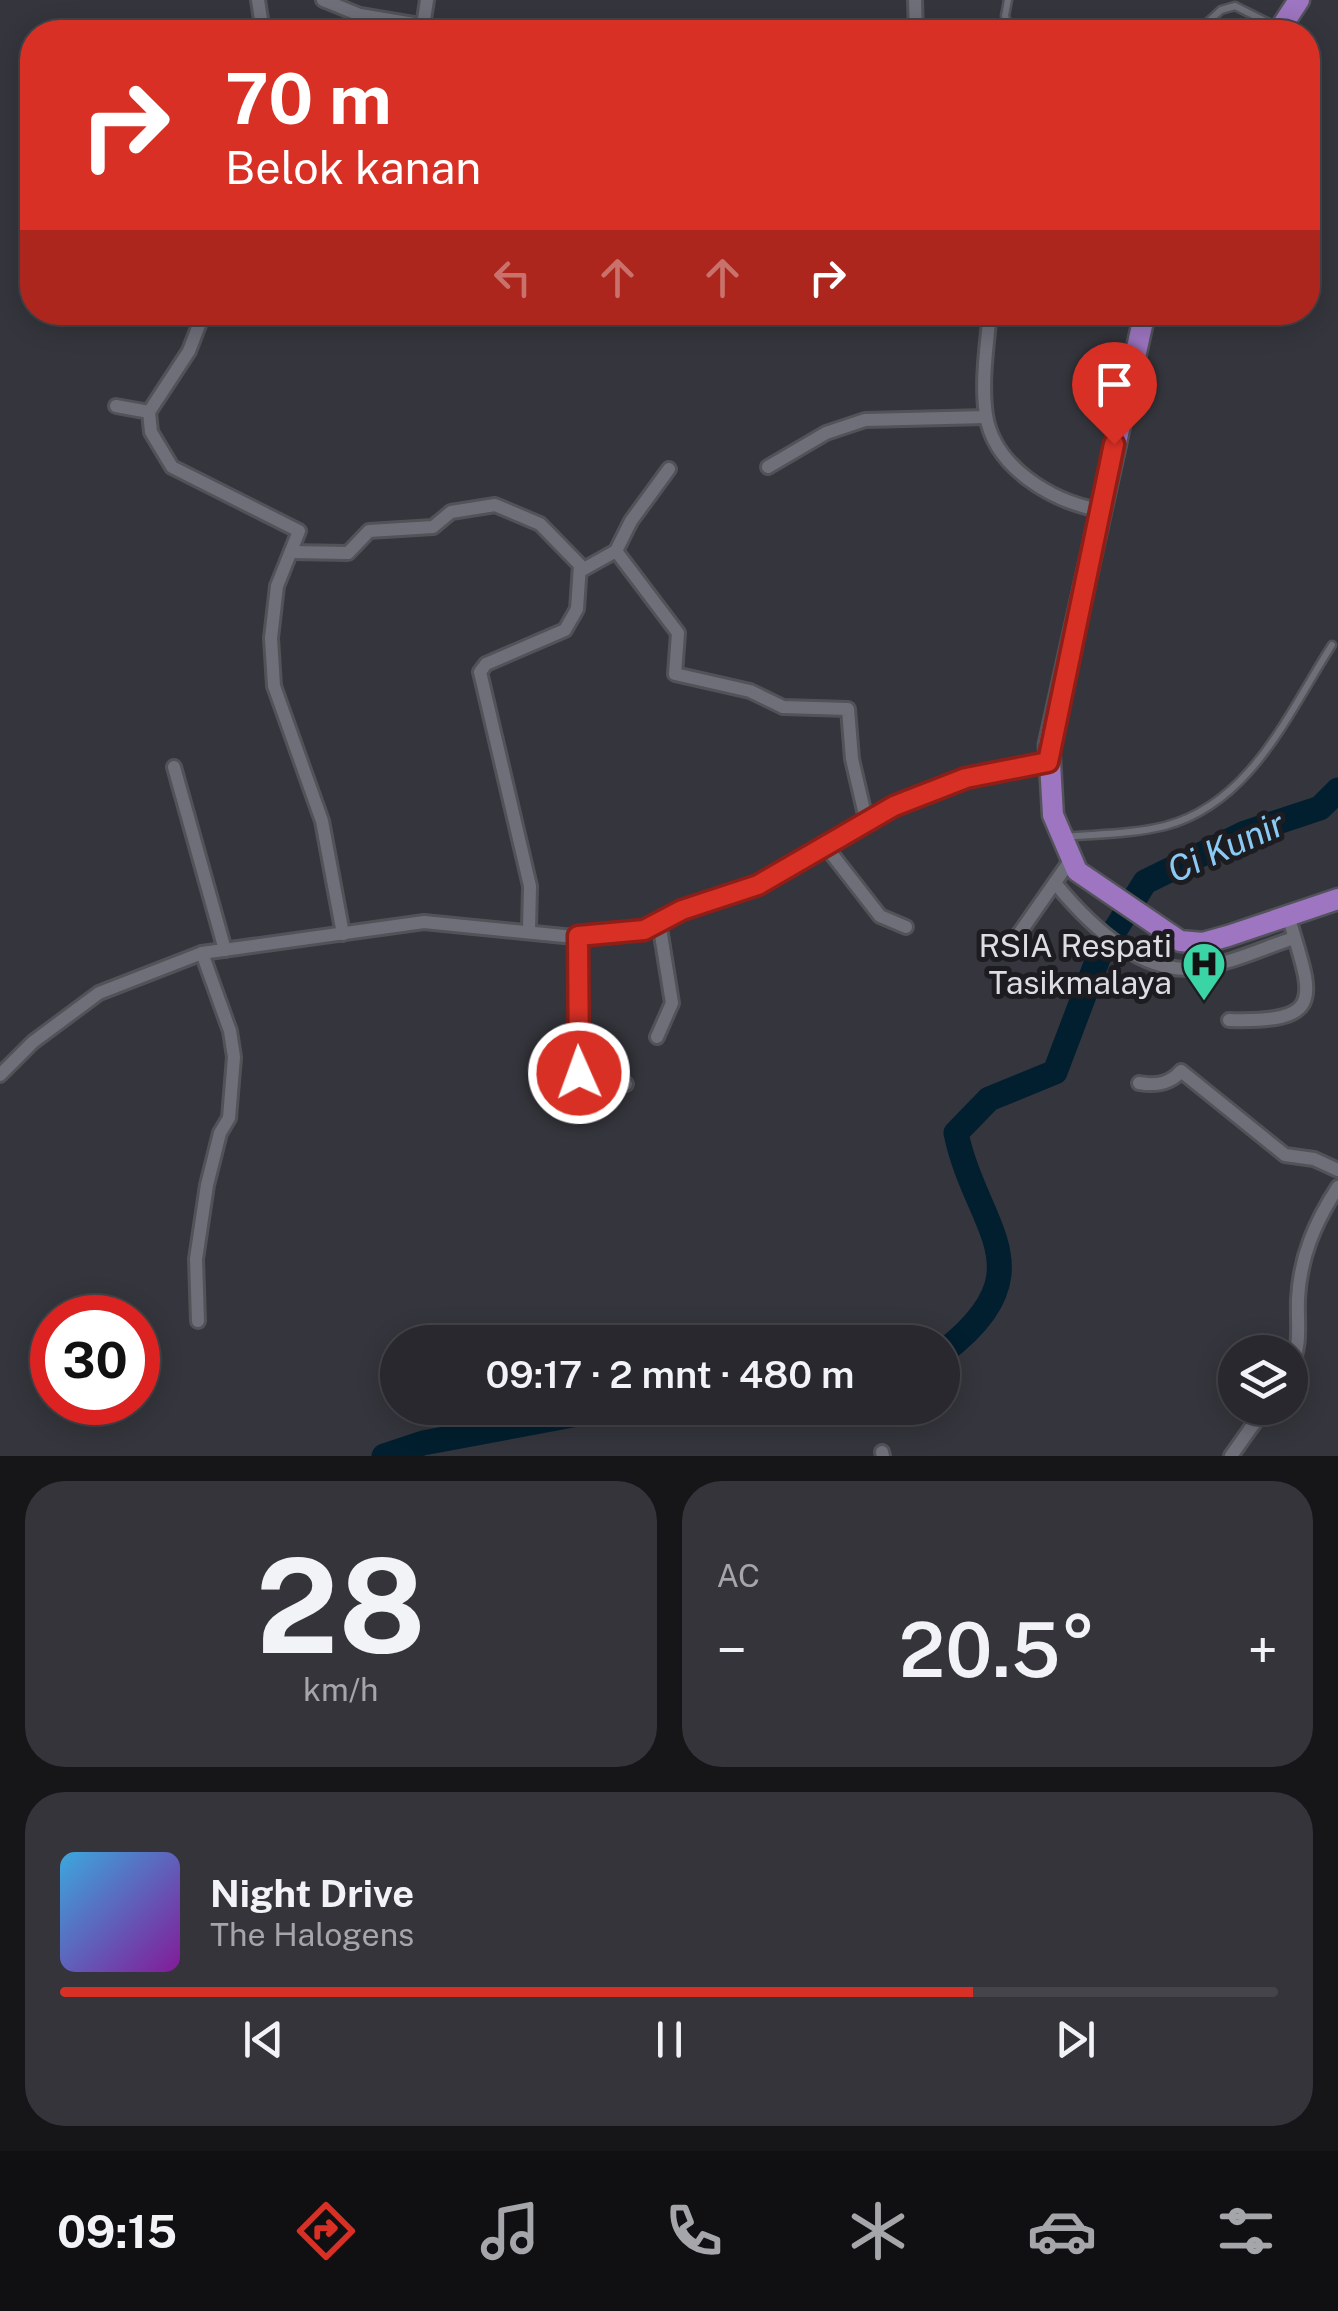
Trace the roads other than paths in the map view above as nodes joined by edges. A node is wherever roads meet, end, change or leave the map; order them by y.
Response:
1 (323, 0) edge
2 (389, 20) edge
3 (1210, 20) edge
4 (1260, 20) edge
5 (199, 325) edge
6 (990, 325) edge
7 (1142, 325) edge
8 (116, 406) dead end
9 (149, 412) junction
10 (986, 417) junction
11 (768, 467) dead end
12 (669, 469) dead end
13 (1099, 510) junction
14 (616, 551) junction
15 (291, 552) junction
16 (582, 570) junction
17 (1332, 645) dead end
18 (1048, 762) junction
19 (174, 766) dead end
20 (866, 819) junction
21 (1059, 838) junction
22 (828, 848) junction
23 (1074, 867) junction
24 (1054, 883) junction
25 (1338, 899) edge
26 (1288, 915) junction
27 (659, 922) junction
28 (906, 927) dead end
29 (529, 930) junction
30 (343, 934) junction
31 (578, 936) junction
32 (1294, 938) junction
33 (1009, 948) dead end
34 (225, 950) junction
35 (202, 953) junction
36 (1229, 1020) dead end
37 (658, 1037) dead end
38 (0, 1075) edge
39 (1139, 1083) dead end
40 (626, 1084) dead end
41 (1338, 1170) edge
42 (1338, 1187) edge
43 (198, 1321) dead end
44 (1299, 1335) edge
45 (1254, 1425) edge
46 (1231, 1456) edge

1 - 2 street
3 - 4 lane
5 - 9 street
6 - 10 street
7 - 13 main road
8 - 9 street
9 - 15 street
10 - 11 street
10 - 13 street
12 - 14 street
13 - 18 main road
14 - 16 street
14 - 20 street
15 - 16 street
15 - 30 street
16 - 29 street
17 - 21 lane
18 - 20 street
18 - 21 main road
19 - 34 street
20 - 22 street
21 - 23 main road
22 - 27 street
22 - 28 street
23 - 24 street
23 - 26 main road
24 - 32 street
24 - 33 street
25 - 26 main road
26 - 32 street
27 - 31 street
27 - 37 street
29 - 30 street
29 - 31 street
30 - 34 street
31 - 40 street
32 - 36 street
34 - 35 street
35 - 38 street
35 - 43 street
39 - 41 street
42 - 44 street
45 - 46 street

